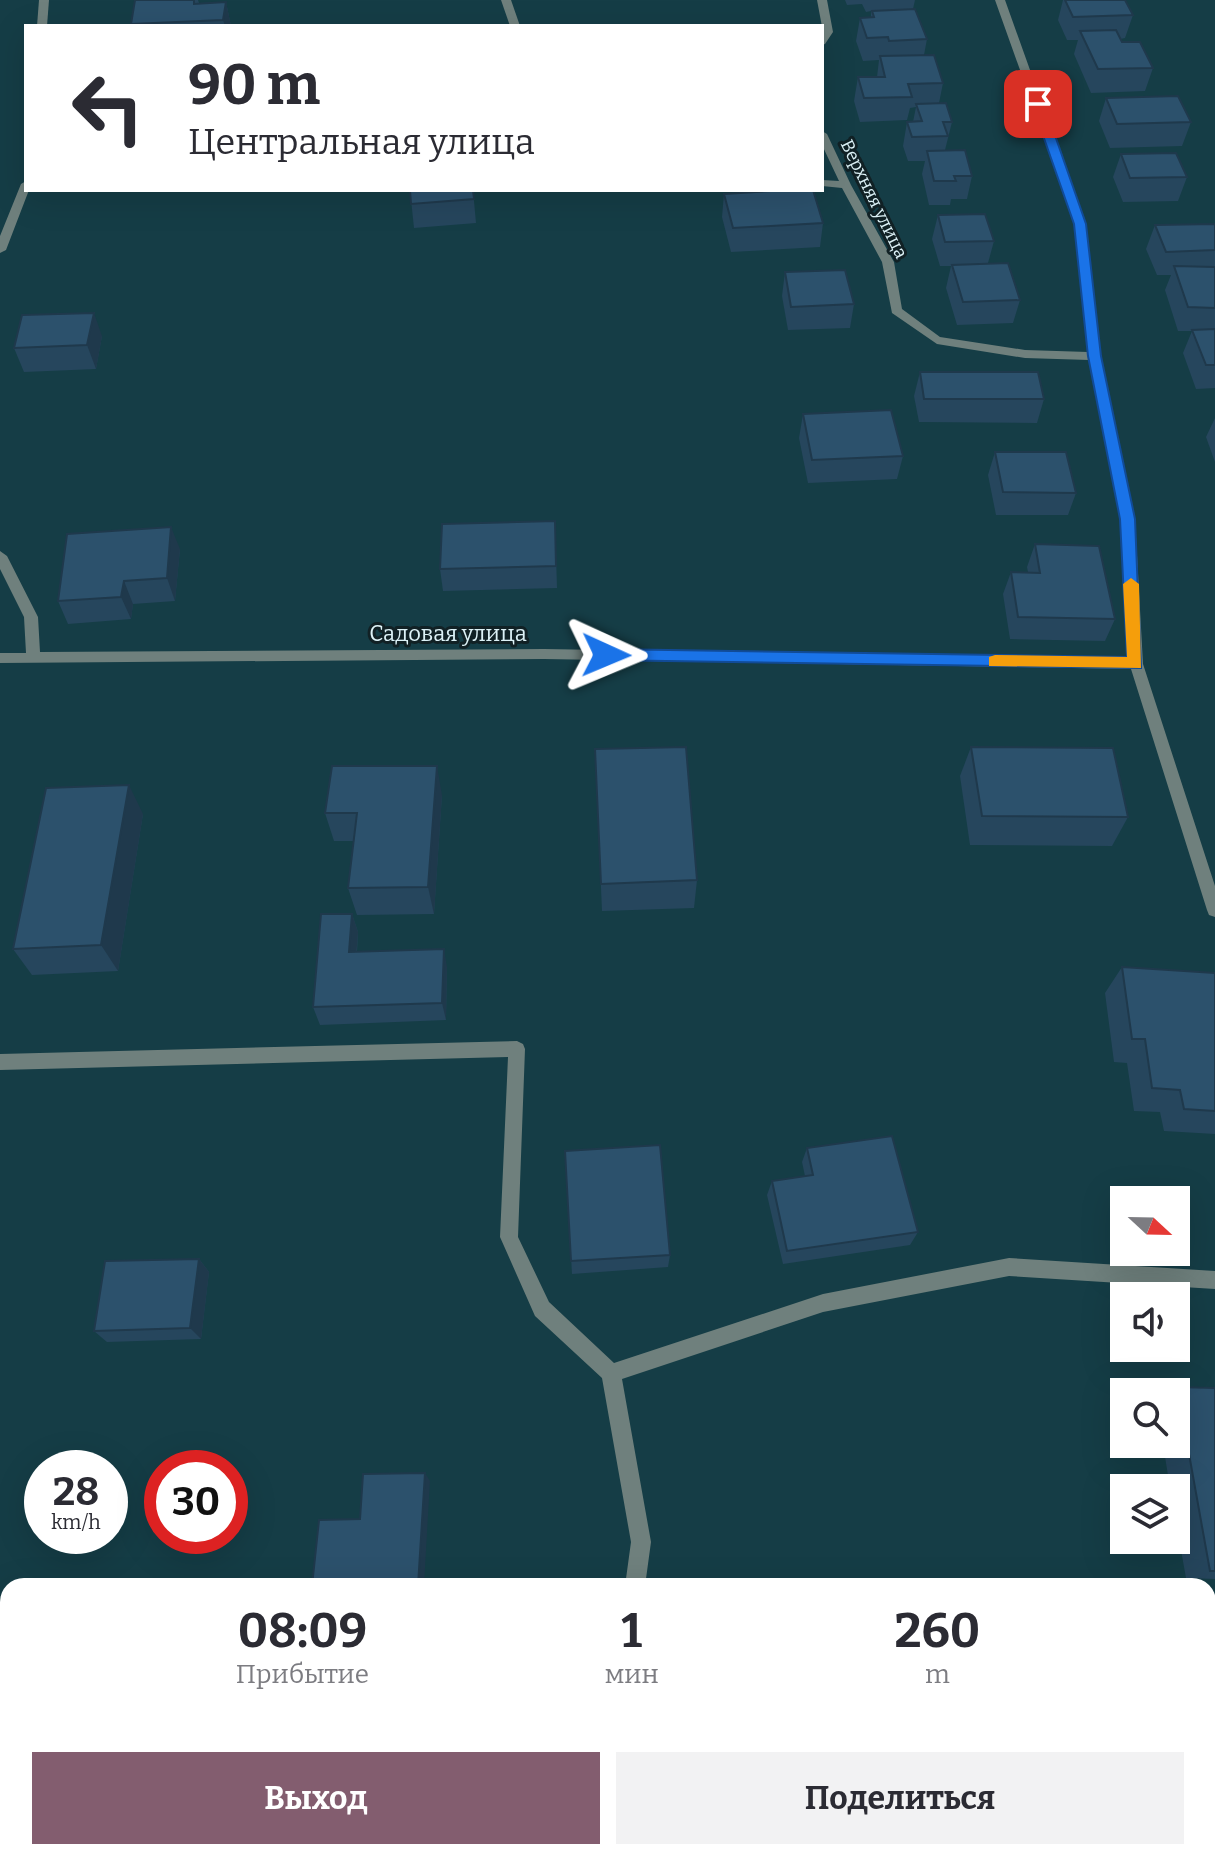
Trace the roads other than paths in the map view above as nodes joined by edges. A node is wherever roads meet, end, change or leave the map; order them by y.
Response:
1 (44, 0) edge
2 (506, 0) edge
3 (822, 0) edge
4 (1000, 0) edge
5 (42, 24) edge
6 (514, 24) edge
7 (824, 39) edge
8 (824, 138) edge
9 (824, 183) edge
10 (846, 185) junction
11 (24, 189) edge
12 (0, 250) edge
13 (1094, 356) junction
14 (0, 556) edge
15 (33, 655) junction
16 (0, 658) edge
17 (1136, 664) junction
18 (1215, 910) edge
19 (0, 1062) edge
20 (1215, 1280) edge
21 (611, 1373) junction
22 (636, 1578) edge

1 - 5 street
2 - 6 street
3 - 7 street
4 - 13 street
8 - 10 street, Верхняя улица
9 - 10 street
10 - 13 street, Верхняя улица
11 - 12 street
13 - 17 street
14 - 15 street
15 - 16 street, Садовая улица
15 - 17 street, Садовая улица
17 - 18 street
19 - 21 street
20 - 21 street
21 - 22 street

